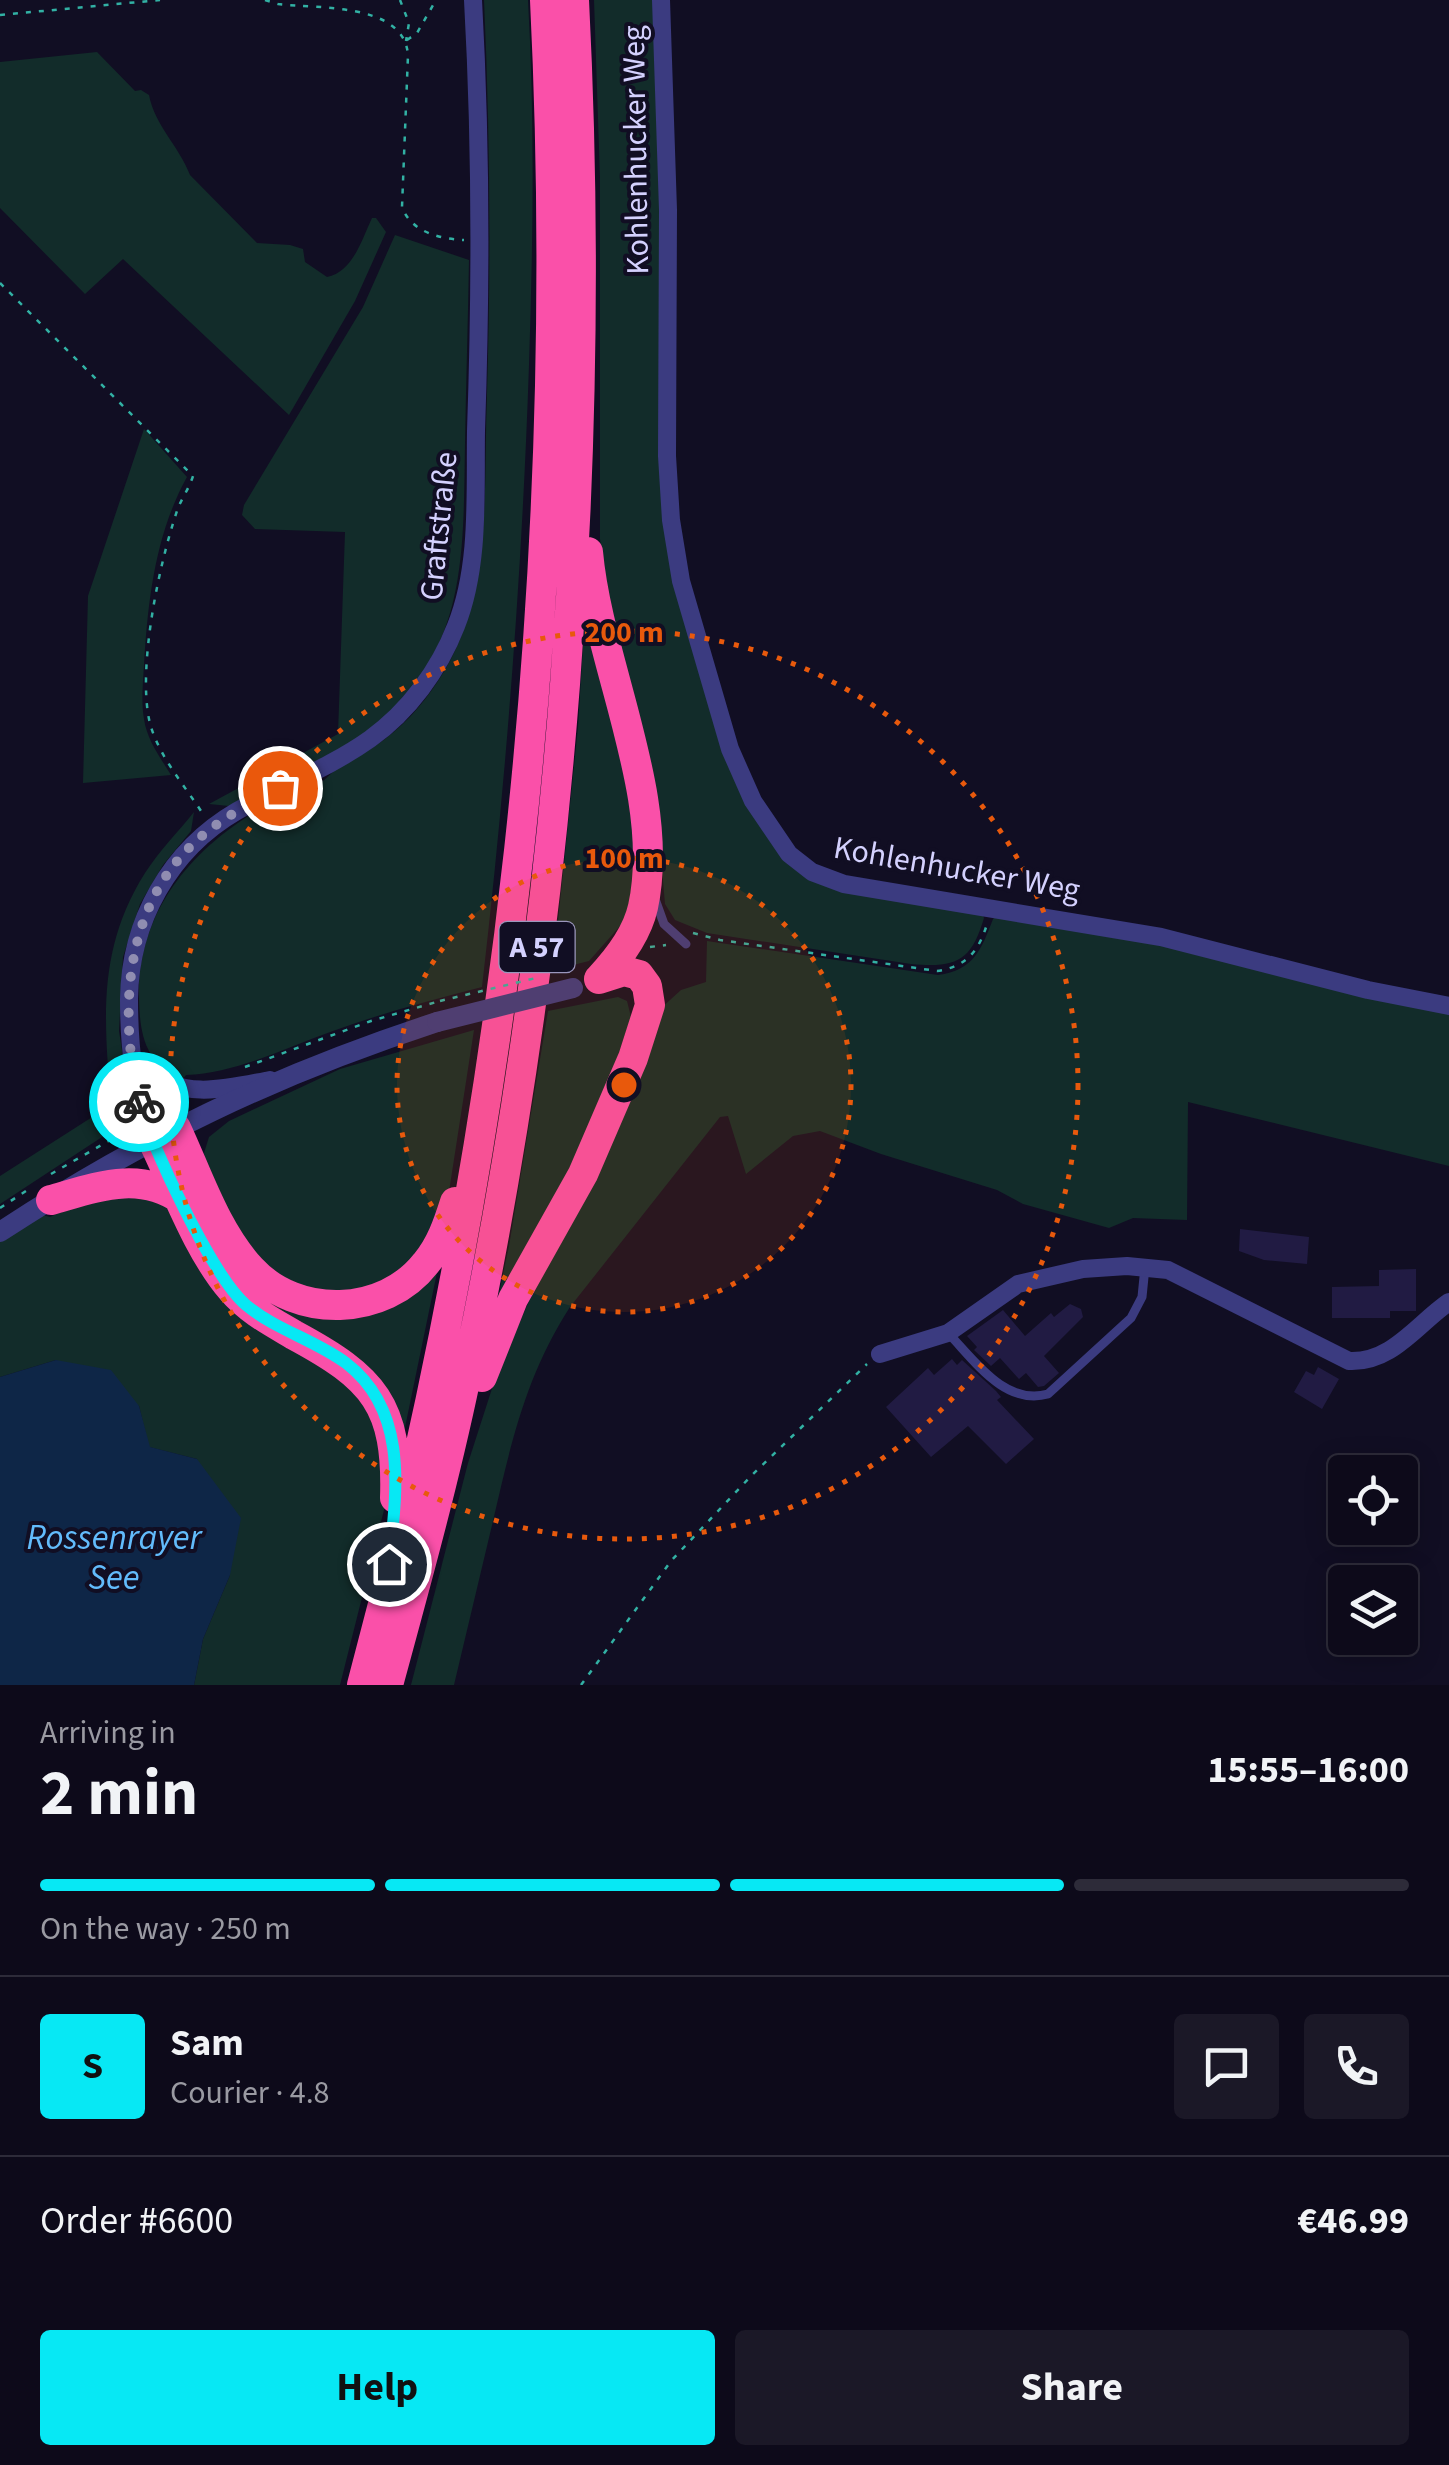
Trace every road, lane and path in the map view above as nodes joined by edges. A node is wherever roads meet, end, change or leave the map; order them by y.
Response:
1 (160, 0) edge
2 (265, 0) edge
3 (400, 0) edge
4 (436, 0) edge
5 (473, 0) edge
6 (545, 0) edge
7 (574, 0) edge
8 (661, 0) edge
9 (0, 16) edge
10 (406, 41) junction
11 (478, 240) junction
12 (0, 283) edge
13 (580, 395) junction
14 (212, 828) junction
15 (646, 861) junction
16 (991, 907) junction
17 (684, 930) dead end
18 (686, 944) dead end
19 (586, 984) junction
20 (1449, 1006) edge
21 (130, 1028) junction
22 (148, 1070) junction
23 (280, 1078) junction
24 (484, 1114) junction
25 (164, 1134) junction
26 (51, 1200) junction
27 (182, 1200) junction
28 (0, 1232) edge
29 (1145, 1266) junction
30 (1449, 1302) edge
31 (948, 1332) junction
32 (880, 1354) joint
33 (440, 1493) junction
34 (386, 1592) junction
35 (362, 1685) edge
36 (388, 1685) edge
37 (581, 1685) edge

1 - 9 path
2 - 10 path
3 - 10 path
4 - 10 path
5 - 11 street, Graftstraße
6 - 24 highway, A 57
7 - 13 highway, A 57
8 - 16 street, Kohlenhucker Weg
10 - 11 path
11 - 14 street, Graftstraße
12 - 14 path
13 - 15 highway
13 - 33 highway, A 57
14 - 21 street, Graftstraße
15 - 18 lane
15 - 19 highway
16 - 17 path
16 - 20 street, Kohlenhucker Weg
19 - 23 street, bridge
19 - 33 highway
21 - 22 street, Graftstraße
21 - 25 street, Graftstraße
22 - 23 street
22 - 25 street, Graftstraße
23 - 25 street
24 - 25 highway
24 - 34 highway, A 57
25 - 26 street
25 - 27 highway
26 - 27 highway
26 - 28 street
27 - 34 highway
29 - 30 street
29 - 31 street
29 - 31 lane
31 - 32 street
32 - 37 path
33 - 36 highway, A 57
34 - 35 highway, A 57

